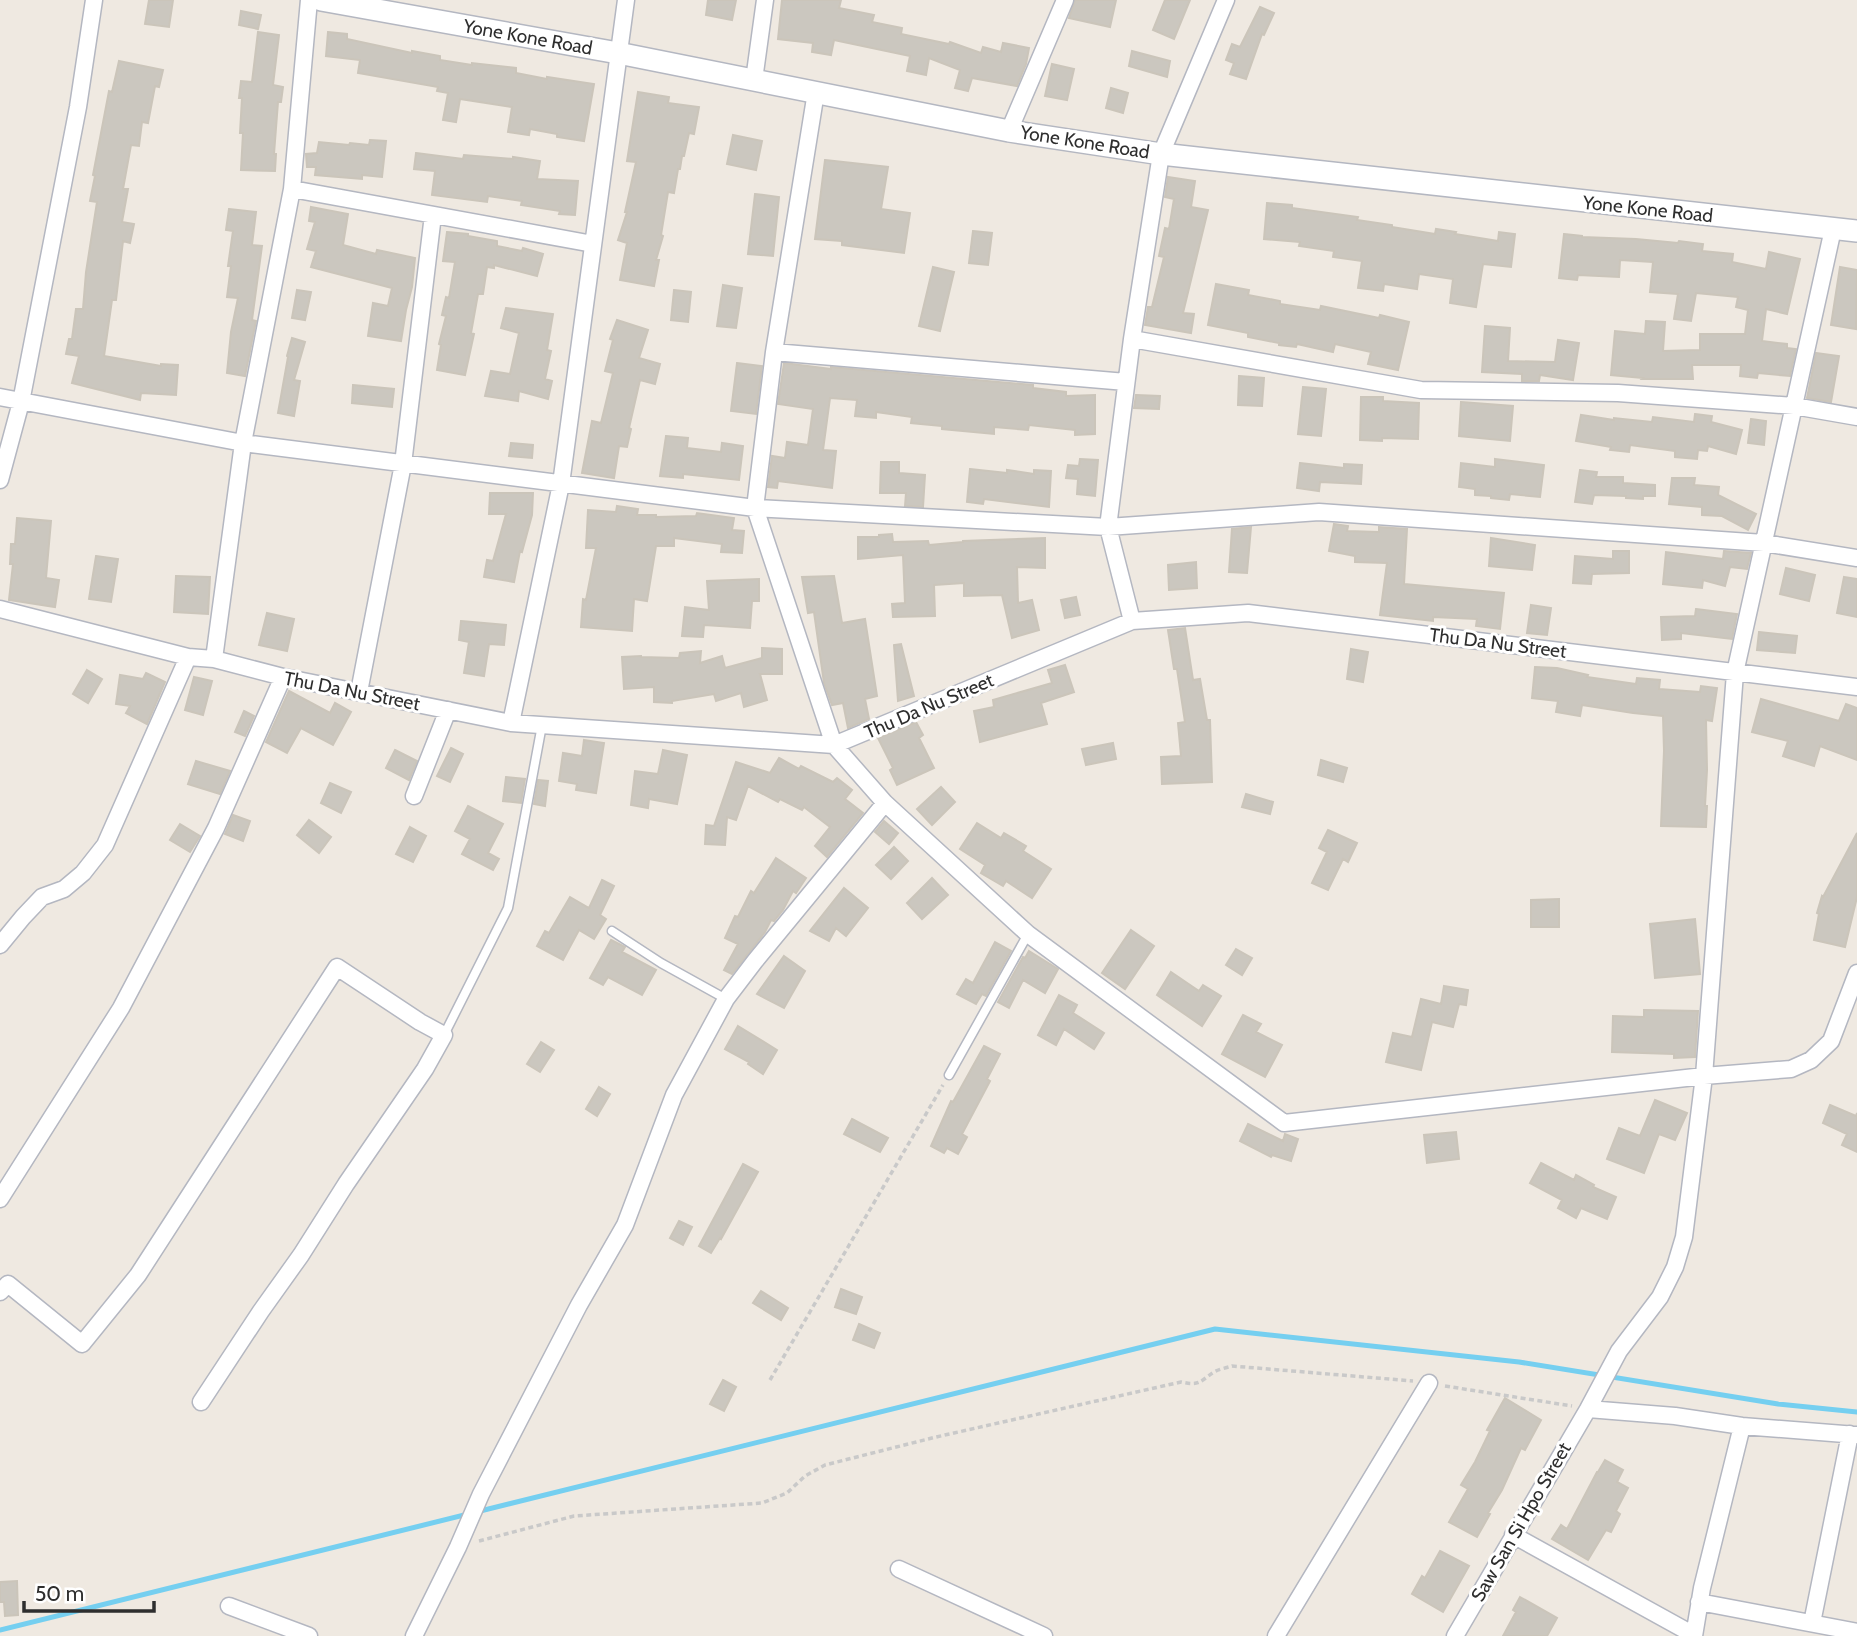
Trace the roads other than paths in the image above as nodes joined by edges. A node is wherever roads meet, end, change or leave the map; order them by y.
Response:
1 (93, 0) edge
2 (309, 0) edge
3 (320, 0) edge
4 (626, 0) edge
5 (765, 0) edge
6 (1065, 0) edge
7 (1226, 0) edge
8 (618, 53) junction
9 (754, 80) junction
10 (816, 92) junction
11 (1009, 131) junction
12 (1161, 154) junction
13 (292, 189) junction
14 (433, 215) junction
15 (1833, 229) junction
16 (1857, 231) edge
17 (593, 244) junction
18 (1132, 339) junction
19 (774, 352) junction
20 (1126, 382) junction
21 (0, 397) edge
22 (22, 402) junction
23 (1794, 406) junction
24 (1857, 417) edge
25 (243, 443) junction
26 (404, 464) junction
27 (0, 480) edge
28 (561, 484) junction
29 (755, 508) junction
30 (1108, 527) junction
31 (1764, 543) junction
32 (1857, 558) edge
33 (0, 609) edge
34 (1132, 621) junction
35 (188, 657) junction
36 (214, 659) junction
37 (1735, 673) junction
38 (283, 677) junction
39 (1857, 687) edge
40 (359, 692) junction
41 (448, 710) junction
42 (511, 723) junction
43 (542, 725) junction
44 (834, 745) junction
45 (414, 796) dead end
46 (885, 803) junction
47 (612, 930) dead end
48 (1028, 934) junction
49 (0, 945) edge
50 (1857, 973) edge
51 (726, 999) junction
52 (444, 1035) junction
53 (949, 1075) road end
54 (1704, 1076) junction
55 (0, 1199) edge
56 (0, 1292) edge
57 (1429, 1383) road end
58 (201, 1402) dead end
59 (1588, 1409) junction
60 (1742, 1426) junction
61 (1854, 1434) edge
62 (1513, 1535) junction
63 (899, 1569) dead end
64 (1699, 1602) junction
65 (229, 1606) dead end
66 (1812, 1623) junction
67 (1857, 1632) edge
68 (309, 1636) edge
69 (414, 1636) edge
70 (1044, 1636) edge
71 (1276, 1636) edge
72 (1455, 1636) edge
73 (1694, 1636) edge

1 - 22 street
2 - 13 street
3 - 8 street, Yone Kone Road
4 - 8 street
5 - 9 street
6 - 11 street
7 - 12 street
8 - 9 street, Yone Kone Road
8 - 17 street
9 - 10 street, Yone Kone Road
10 - 11 street, Yone Kone Road
10 - 19 street
11 - 12 street, Yone Kone Road
12 - 15 street, Yone Kone Road
12 - 18 street
13 - 14 street
13 - 25 street
14 - 17 street
14 - 26 street
15 - 16 street, Yone Kone Road
15 - 23 street, Saw San Si Hpo Street
17 - 28 street
18 - 20 street
18 - 23 street
19 - 20 street
19 - 29 street
20 - 30 street
21 - 22 street
22 - 25 street
22 - 27 street
23 - 24 street
23 - 31 street, Saw San Si Hpo Street
25 - 26 street
25 - 36 street
26 - 28 street
26 - 40 street
28 - 29 street
28 - 42 street
29 - 30 street
29 - 44 street
30 - 31 street
30 - 34 street
31 - 32 street
31 - 37 street, Saw San Si Hpo Street
33 - 35 street, Thu Da Nu Street
34 - 37 street, Thu Da Nu Street
34 - 44 street, Thu Da Nu Street
35 - 36 street, Thu Da Nu Street
35 - 49 street
36 - 38 street, Thu Da Nu Street
37 - 39 street, Thu Da Nu Street
37 - 54 street, Saw San Si Hpo Street
38 - 40 street, Thu Da Nu Street
38 - 55 street
40 - 41 street, Thu Da Nu Street
41 - 42 street, Thu Da Nu Street
41 - 45 street
42 - 43 street, Thu Da Nu Street
43 - 44 street, Thu Da Nu Street
43 - 52 lane
44 - 46 street
46 - 48 street
46 - 51 street
47 - 51 lane
48 - 53 lane
48 - 54 street
50 - 54 street
51 - 69 street
52 - 56 street
52 - 58 street
54 - 59 street, Saw San Si Hpo Street
57 - 71 street
59 - 60 street
59 - 62 street, Saw San Si Hpo Street
60 - 61 street
60 - 64 street
61 - 66 street
62 - 72 street, Saw San Si Hpo Street
62 - 73 street
63 - 70 street
64 - 66 street
64 - 73 street
65 - 68 street
66 - 67 street

